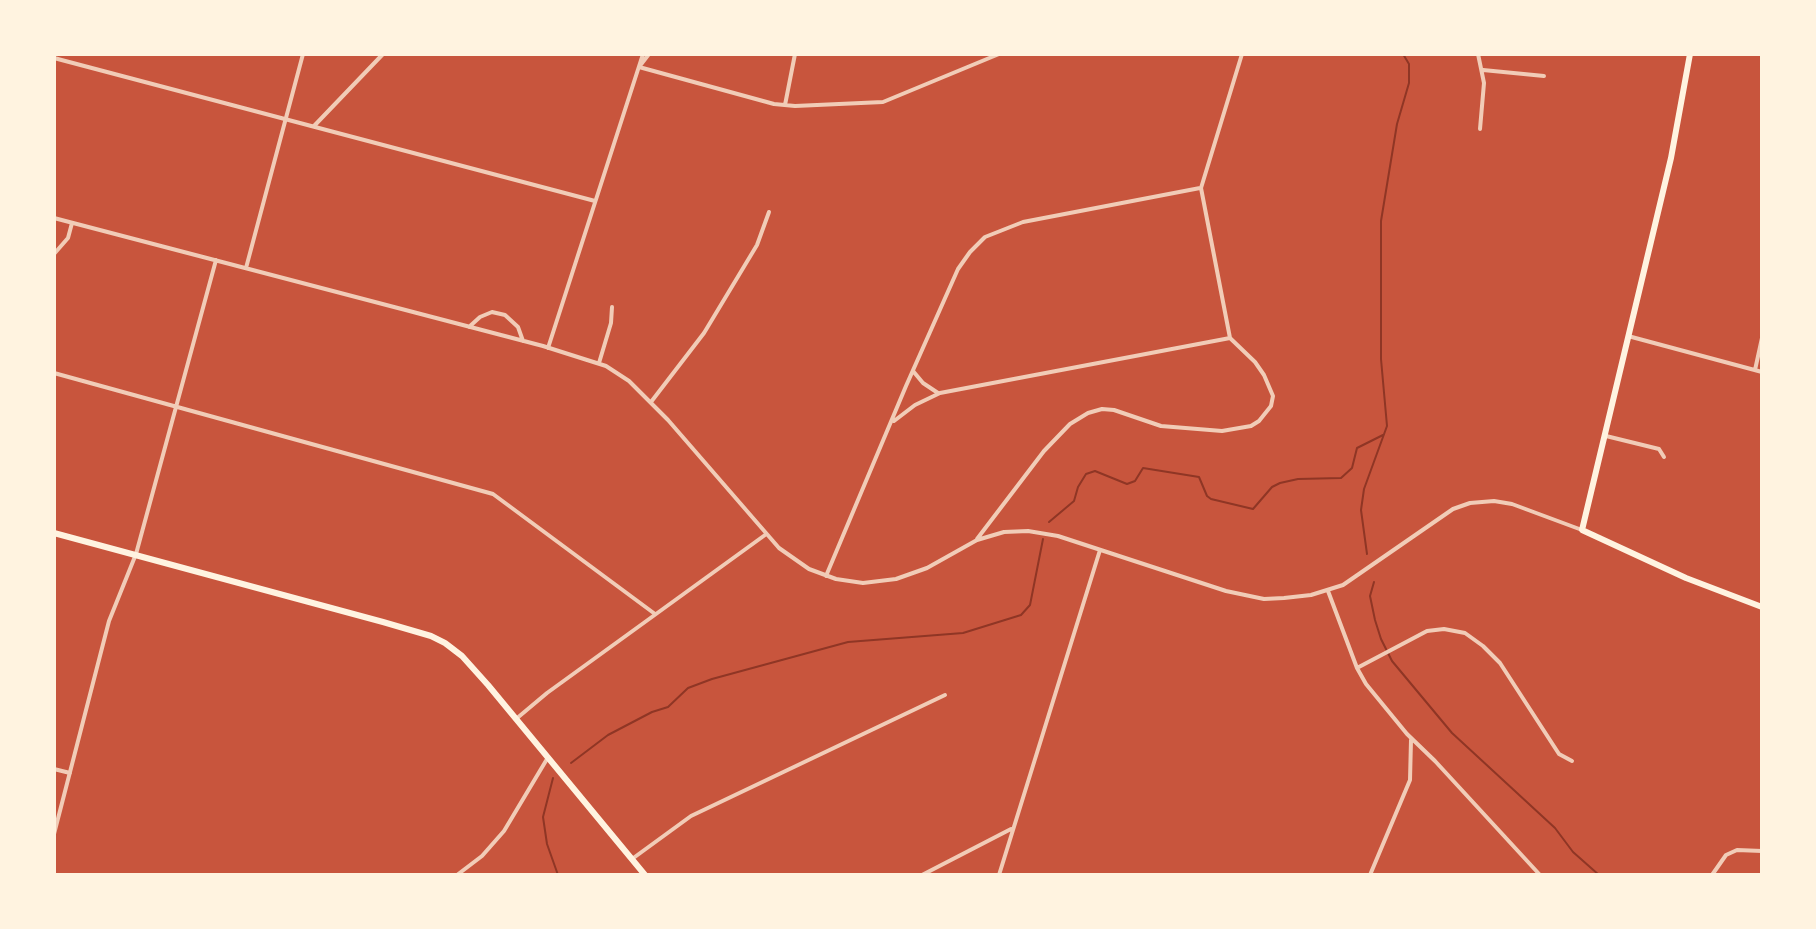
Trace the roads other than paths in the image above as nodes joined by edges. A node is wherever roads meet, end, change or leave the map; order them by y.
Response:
1 (303, 54) edge
2 (383, 54) edge
3 (646, 54) edge
4 (795, 54) edge
5 (999, 54) edge
6 (1242, 54) edge
7 (1478, 54) edge
8 (1690, 54) edge
9 (54, 58) edge
10 (639, 67) junction
11 (1483, 70) junction
12 (1544, 76) dead end
13 (785, 105) junction
14 (284, 118) junction
15 (314, 126) junction
16 (1480, 129) dead end
17 (1201, 188) junction
18 (595, 201) junction
19 (769, 212) dead end
20 (54, 218) edge
21 (72, 223) junction
22 (54, 254) edge
23 (216, 260) junction
24 (246, 268) junction
25 (612, 307) dead end
26 (469, 327) junction
27 (1628, 336) junction
28 (1230, 338) junction
29 (1762, 338) edge
30 (523, 341) junction
31 (548, 348) junction
32 (599, 363) junction
33 (1755, 370) junction
34 (913, 371) junction
35 (1762, 372) edge
36 (54, 373) edge
37 (940, 393) junction
38 (651, 402) junction
39 (177, 407) junction
40 (892, 423) junction
41 (1606, 436) junction
42 (1664, 457) dead end
43 (1582, 530) junction
44 (54, 533) edge
45 (766, 535) junction
46 (977, 540) junction
47 (1100, 550) junction
48 (136, 554) junction
49 (826, 576) junction
50 (1328, 591) junction
51 (1762, 607) edge
52 (655, 614) junction
53 (1357, 668) junction
54 (945, 695) dead end
55 (516, 719) junction
56 (1410, 737) junction
57 (549, 757) junction
58 (1572, 761) dead end
59 (54, 769) edge
60 (70, 773) junction
61 (1013, 828) junction
62 (54, 834) edge
63 (1762, 851) edge
64 (632, 859) junction
65 (457, 875) edge
66 (645, 875) edge
67 (922, 875) edge
68 (999, 875) edge
69 (1370, 875) edge
70 (1540, 875) edge
71 (1712, 875) edge

1 - 14 street
2 - 15 street
3 - 10 street
4 - 13 street
5 - 13 street
6 - 17 street
7 - 11 street
8 - 27 main road
9 - 14 street
10 - 13 street
10 - 18 street
11 - 12 street
11 - 16 street
14 - 15 street
14 - 24 street
15 - 18 street
17 - 28 street
17 - 34 street
18 - 31 street
19 - 38 street
20 - 21 street
21 - 22 street
21 - 23 street
23 - 24 street
23 - 39 street
24 - 26 street
25 - 32 street
26 - 30 street
26 - 30 street
27 - 33 street
27 - 41 main road
28 - 37 street
28 - 46 street
29 - 33 street
30 - 31 street
31 - 32 street
32 - 38 street
33 - 35 street
34 - 37 street
34 - 40 street
36 - 39 street
37 - 40 street
38 - 45 street
39 - 48 street
39 - 52 street
40 - 49 street
41 - 42 street
41 - 43 main road
43 - 50 street
43 - 51 main road
44 - 48 main road
45 - 49 street
45 - 52 street
46 - 47 street
46 - 49 street
47 - 50 street
47 - 61 street
48 - 55 main road
48 - 60 street
50 - 53 street
52 - 55 street
53 - 56 street
53 - 58 street
54 - 64 street
55 - 57 main road
56 - 69 street
56 - 70 street
57 - 64 main road
57 - 65 street
59 - 60 street
60 - 62 street
61 - 67 street
61 - 68 street
63 - 71 street
64 - 66 main road

